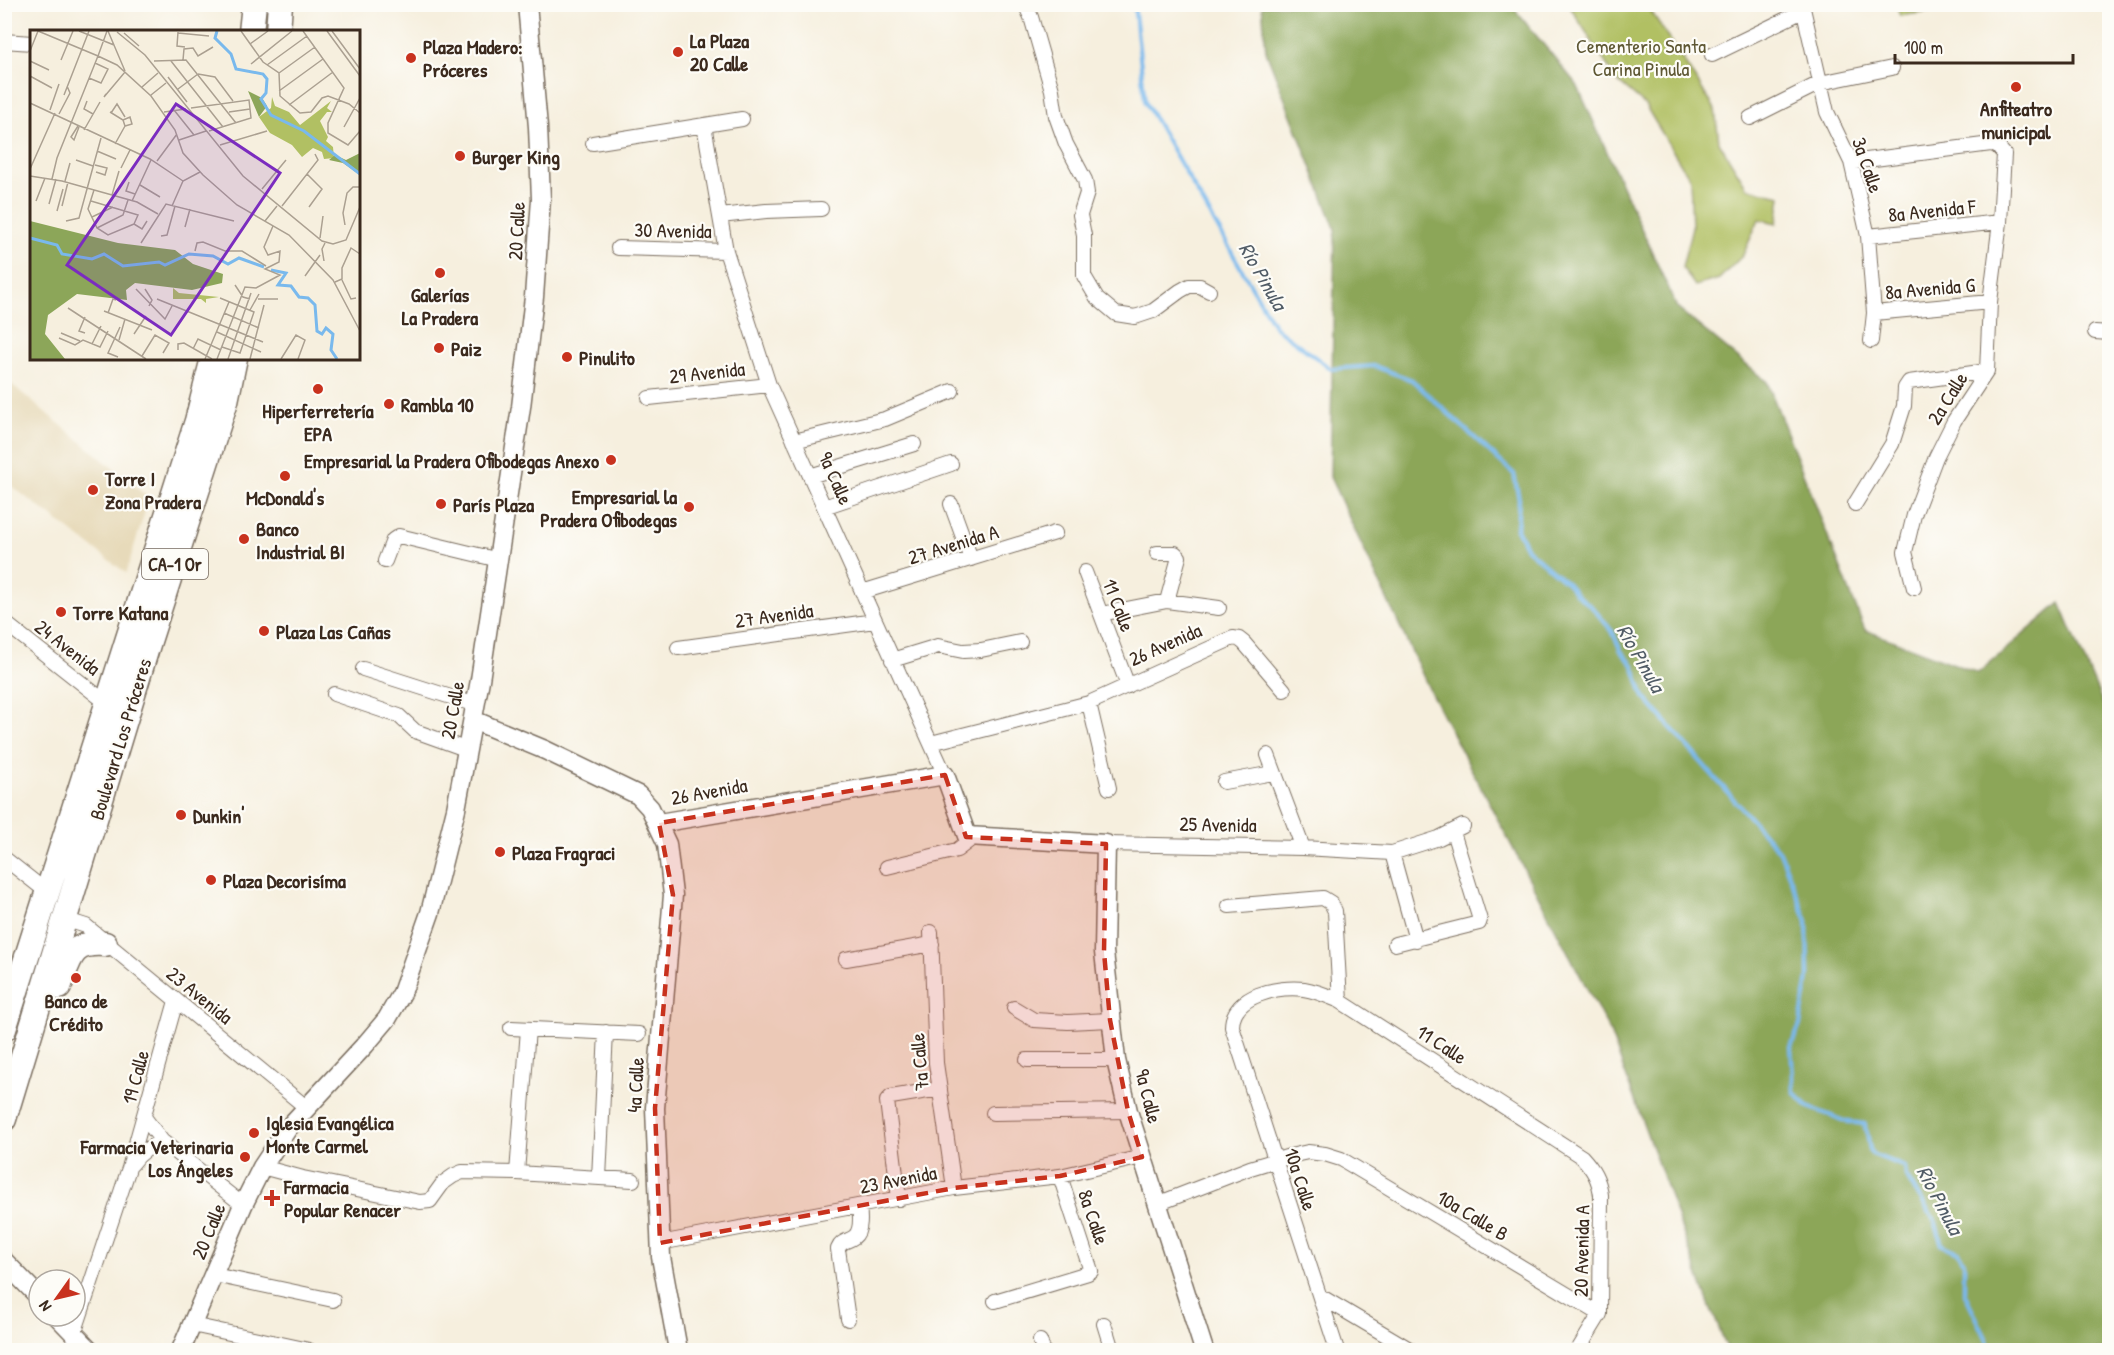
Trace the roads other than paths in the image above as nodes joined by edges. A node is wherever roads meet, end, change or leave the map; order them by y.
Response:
1 (254, 4) edge
2 (280, 4) edge
3 (527, 4) edge
4 (1025, 4) edge
5 (1802, 8) edge
6 (251, 30) edge
7 (278, 30) edge
8 (4, 40) edge
9 (30, 43) edge
10 (1712, 55) dead end
11 (1892, 68) dead end
12 (1820, 83) junction
13 (1750, 118) dead end
14 (742, 119) dead end
15 (704, 125) junction
16 (593, 143) dead end
17 (1851, 162) junction
18 (821, 209) dead end
19 (720, 216) junction
20 (2000, 222) junction
21 (1868, 236) junction
22 (618, 248) dead end
23 (726, 250) junction
24 (1209, 291) dead end
25 (1990, 302) junction
26 (1874, 313) junction
27 (2095, 332) dead end
28 (2109, 333) edge
29 (1871, 341) dead end
30 (212, 360) edge
31 (235, 360) edge
32 (1988, 371) junction
33 (769, 386) junction
34 (952, 391) dead end
35 (649, 398) dead end
36 (794, 441) junction
37 (914, 444) dead end
38 (951, 464) dead end
39 (810, 476) junction
40 (951, 504) dead end
41 (1856, 504) dead end
42 (824, 507) junction
43 (1055, 533) dead end
44 (1157, 553) dead end
45 (499, 560) junction
46 (971, 560) junction
47 (385, 561) dead end
48 (1085, 572) dead end
49 (1914, 588) dead end
50 (862, 592) junction
51 (1167, 601) junction
52 (1220, 609) dead end
53 (1101, 614) junction
54 (875, 621) junction
55 (4, 622) edge
56 (1020, 642) dead end
57 (678, 648) dead end
58 (892, 660) junction
59 (363, 669) dead end
60 (1128, 686) junction
61 (1284, 690) dead end
62 (334, 694) dead end
63 (1089, 703) junction
64 (108, 704) junction
65 (475, 712) junction
66 (931, 743) junction
67 (468, 750) junction
68 (1268, 755) dead end
69 (1273, 773) junction
70 (945, 775) junction
71 (1224, 782) dead end
72 (1109, 788) dead end
73 (659, 823) junction
74 (971, 837) junction
75 (1106, 844) junction
76 (1303, 848) junction
77 (1392, 853) junction
78 (4, 858) edge
79 (887, 867) dead end
80 (47, 892) junction
81 (1229, 906) dead end
82 (64, 919) junction
83 (1416, 940) junction
84 (105, 944) junction
85 (1395, 944) dead end
86 (846, 959) dead end
87 (176, 1001) junction
88 (1340, 1001) junction
89 (1014, 1008) dead end
90 (1110, 1020) junction
91 (511, 1028) dead end
92 (4, 1029) edge
93 (528, 1029) junction
94 (606, 1032) junction
95 (639, 1034) dead end
96 (1116, 1059) junction
97 (1027, 1060) dead end
98 (940, 1089) junction
99 (307, 1108) junction
100 (1128, 1111) junction
101 (993, 1113) dead end
102 (144, 1117) junction
103 (4, 1119) edge
104 (4, 1127) edge
105 (162, 1141) junction
106 (1143, 1157) junction
107 (1275, 1161) junction
108 (262, 1167) junction
109 (129, 1168) junction
110 (517, 1173) junction
111 (1060, 1176) junction
112 (599, 1178) junction
113 (633, 1180) dead end
114 (1599, 1181) joint
115 (954, 1188) junction
116 (899, 1199) junction
117 (1157, 1204) junction
118 (243, 1205) junction
119 (860, 1206) junction
120 (660, 1243) junction
121 (4, 1260) edge
122 (214, 1275) junction
123 (27, 1284) edge
124 (1320, 1296) junction
125 (333, 1300) dead end
126 (995, 1301) dead end
127 (1600, 1314) junction
128 (849, 1319) dead end
129 (1104, 1324) dead end
130 (192, 1325) junction
131 (68, 1328) edge
132 (74, 1334) junction
133 (90, 1350) edge
134 (181, 1350) edge
135 (309, 1350) edge
136 (678, 1350) edge
137 (1112, 1350) edge
138 (1204, 1350) edge
139 (1337, 1350) edge
140 (1411, 1350) edge
141 (1578, 1350) edge

1 - 6 highway
2 - 7 highway
3 - 45 street, 20 Calle
4 - 24 street
5 - 10 street
5 - 12 street, 3a Calle
8 - 9 street
11 - 12 street
12 - 13 street
12 - 17 street, 3a Calle
14 - 15 street
15 - 16 street
15 - 19 street, 9a Calle
17 - 20 street, 2a Calle
17 - 21 street, 3a Calle
18 - 19 street
19 - 23 street, 9a Calle
20 - 21 street, 8a Avenida F
20 - 25 street, 2a Calle
21 - 26 street, 3a Calle
22 - 23 street, 30 Avenida
23 - 33 street, 9a Calle
25 - 26 street, 8a Avenida G
25 - 32 street, 2a Calle
26 - 29 street, 3a Calle
27 - 28 street
30 - 64 highway, Boulevard Los Próceres / CA-1 Or
31 - 82 highway, Boulevard Los Próceres / CA-1 Or
32 - 41 street
32 - 49 street, 2a Calle
33 - 35 street, 29 Avenida
33 - 36 street, 9a Calle
34 - 36 street
36 - 39 street, 9a Calle
37 - 39 street
38 - 42 street
39 - 42 street, 9a Calle
40 - 46 street
42 - 50 street, 9a Calle
43 - 46 street, 27 Avenida A
44 - 51 street
45 - 47 street
45 - 65 street, 20 Calle
46 - 50 street, 27 Avenida A
48 - 53 street, 11 Calle
50 - 54 street, 9a Calle
51 - 52 street
51 - 53 street
53 - 60 street, 11 Calle
54 - 57 street, 27 Avenida
54 - 58 street, 9a Calle
55 - 64 street, 24 Avenida
56 - 58 street
58 - 66 street, 9a Calle
59 - 65 street
60 - 61 street, 26 Avenida
60 - 63 street, 26 Avenida
62 - 67 street
63 - 66 street, 26 Avenida
63 - 72 street
64 - 80 highway, Boulevard Los Próceres / CA-1 Or
65 - 67 street, 20 Calle
65 - 73 street, 26 Avenida
66 - 70 street, 9a Calle
67 - 99 street, 20 Calle
68 - 69 street
69 - 71 street
69 - 76 street
70 - 73 street, 26 Avenida
70 - 74 street, 9a Calle
73 - 120 street, 4a Calle
74 - 75 street, 25 Avenida
74 - 79 street
75 - 76 street, 25 Avenida
75 - 90 street, 9a Calle
76 - 77 street, 25 Avenida
77 - 83 street
77 - 83 street, 25 Avenida
78 - 80 street
80 - 92 highway, Boulevard Los Próceres / CA-1 Or
81 - 88 street
82 - 84 street, 23 Avenida
82 - 103 highway, Boulevard Los Próceres / CA-1 Or
83 - 85 street
84 - 87 street, 23 Avenida
84 - 104 highway
86 - 98 street, 7a Calle
87 - 99 street, 23 Avenida
87 - 102 street, 19 Calle
88 - 107 street, 10a Calle
88 - 114 street, 11 Calle
89 - 90 street
90 - 96 street, 9a Calle
91 - 93 street
93 - 94 street
93 - 110 street
94 - 95 street
94 - 112 street
96 - 97 street
96 - 100 street, 9a Calle
98 - 115 street, 7a Calle
98 - 116 street
99 - 108 street, 20 Calle
100 - 101 street
100 - 106 street, 9a Calle
102 - 105 street
102 - 109 street, 19 Calle
105 - 109 street
105 - 118 street
106 - 111 street, 23 Avenida
106 - 117 street, 9a Calle
107 - 117 street
107 - 124 street, 10a Calle
107 - 127 street, 10a Calle B
108 - 110 street
108 - 118 street, 20 Calle
109 - 132 street, 19 Calle
110 - 112 street
111 - 115 street, 23 Avenida
111 - 126 street, 8a Calle
112 - 113 street
114 - 127 street, 20 Avenida A
115 - 116 street, 23 Avenida
116 - 119 street, 23 Avenida
117 - 138 street, 9a Calle
118 - 122 street, 20 Calle
119 - 120 street, 23 Avenida
119 - 128 street
120 - 136 street, 4a Calle
121 - 123 street
122 - 125 street
122 - 130 street, 20 Calle
124 - 139 street, 10a Calle
124 - 140 street
127 - 141 street, 20 Avenida A
129 - 137 street
130 - 134 street, 20 Calle
130 - 135 street
131 - 132 street
132 - 133 street

